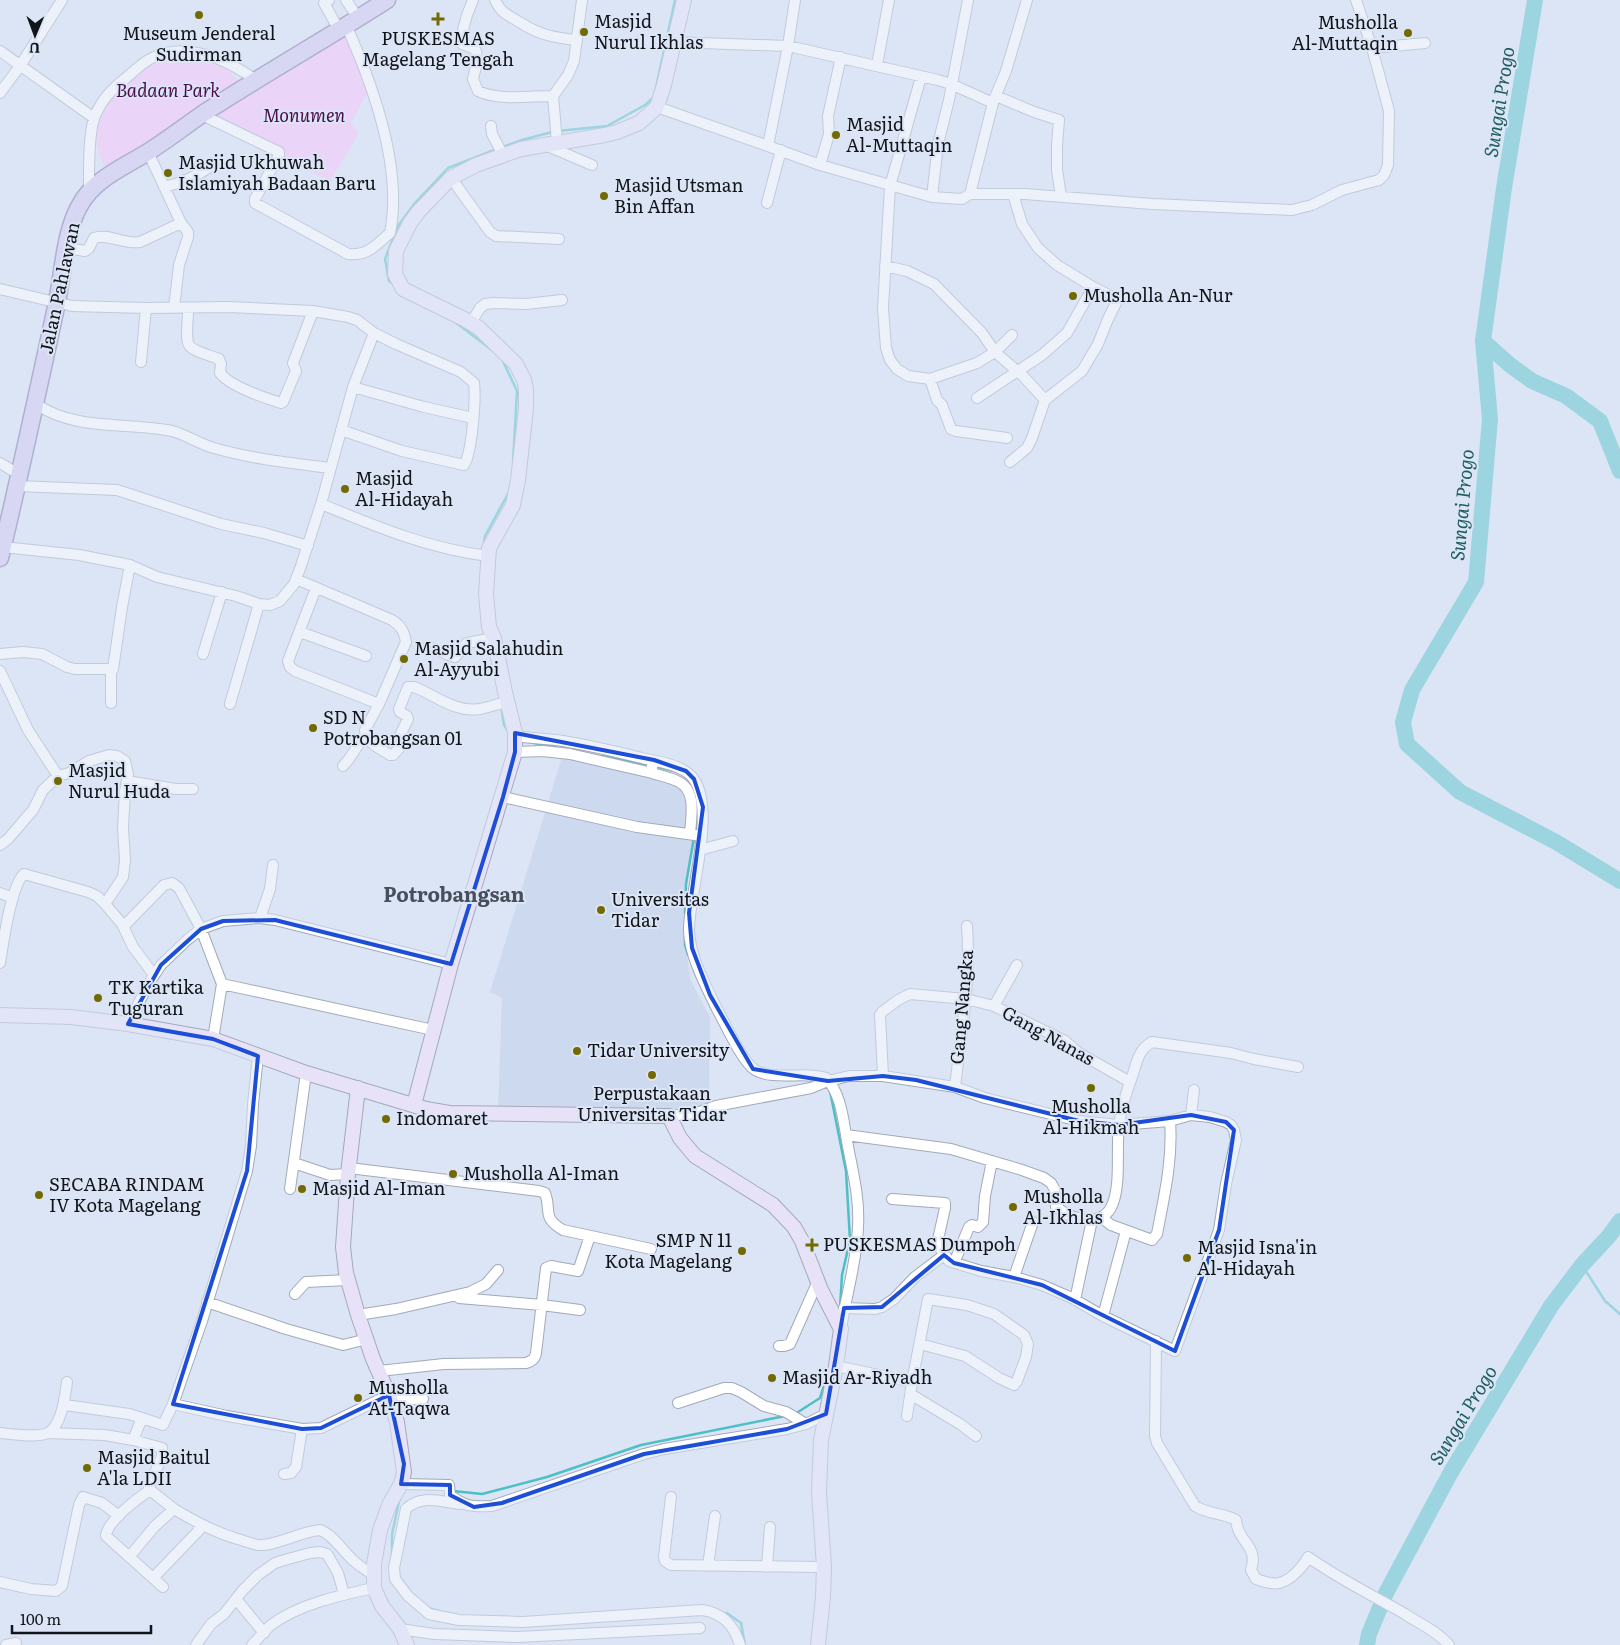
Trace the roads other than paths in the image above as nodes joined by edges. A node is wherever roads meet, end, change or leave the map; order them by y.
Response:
1 (62, 0) edge
2 (346, 0) edge
3 (387, 0) edge
4 (473, 0) edge
5 (494, 0) edge
6 (582, 0) edge
7 (684, 0) edge
8 (795, 0) edge
9 (889, 0) edge
10 (968, 0) edge
11 (1027, 0) edge
12 (1356, 0) edge
13 (324, 1) edge
14 (348, 24) junction
15 (577, 40) junction
16 (673, 42) junction
17 (1425, 42) dead end
18 (788, 46) junction
19 (1372, 48) junction
20 (0, 51) edge
21 (840, 57) junction
22 (877, 65) junction
23 (20, 66) junction
24 (921, 77) junction
25 (256, 80) junction
26 (951, 84) junction
27 (0, 93) edge
28 (553, 96) junction
29 (994, 100) junction
30 (657, 107) junction
31 (202, 115) junction
32 (94, 118) junction
33 (490, 126) dead end
34 (553, 139) junction
35 (768, 146) junction
36 (780, 150) junction
37 (148, 152) junction
38 (502, 154) junction
39 (592, 165) dead end
40 (213, 166) dead end
41 (820, 166) junction
42 (452, 178) junction
43 (890, 186) junction
44 (164, 188) junction
45 (89, 192) junction
46 (970, 194) junction
47 (1013, 194) junction
48 (1061, 196) junction
49 (932, 197) junction
50 (767, 203) dead end
51 (181, 223) junction
52 (394, 233) junction
53 (559, 240) dead end
54 (67, 248) junction
55 (885, 266) junction
56 (1093, 287) junction
57 (0, 289) edge
58 (562, 300) dead end
59 (57, 304) junction
60 (146, 308) junction
61 (174, 308) junction
62 (313, 311) junction
63 (188, 313) dead end
64 (471, 323) junction
65 (374, 333) junction
66 (1012, 335) dead end
67 (995, 352) junction
68 (141, 362) dead end
69 (1018, 371) junction
70 (930, 379) junction
71 (353, 387) junction
72 (977, 398) dead end
73 (1045, 400) junction
74 (36, 404) junction
75 (473, 418) junction
76 (341, 430) junction
77 (1007, 438) dead end
78 (1010, 462) dead end
79 (0, 463) edge
80 (330, 468) junction
81 (18, 481) junction
82 (321, 504) junction
83 (2, 544) edge
84 (308, 546) junction
85 (484, 555) junction
86 (130, 566) junction
87 (296, 579) junction
88 (316, 588) junction
89 (222, 592) junction
90 (258, 604) junction
91 (300, 632) junction
92 (488, 639) junction
93 (428, 647) dead end
94 (0, 654) edge
95 (203, 654) dead end
96 (366, 656) dead end
97 (111, 669) junction
98 (0, 671) edge
99 (112, 702) dead end
100 (502, 703) junction
101 (230, 704) dead end
102 (379, 704) junction
103 (365, 735) junction
104 (515, 743) junction
105 (343, 766) dead end
106 (653, 767) junction
107 (58, 776) junction
108 (127, 781) junction
109 (193, 789) dead end
110 (503, 796) junction
111 (696, 835) junction
112 (733, 841) dead end
113 (0, 845) edge
114 (700, 850) junction
115 (273, 865) dead end
116 (0, 893) edge
117 (13, 898) junction
118 (104, 904) junction
119 (260, 918) junction
120 (122, 924) junction
121 (968, 926) dead end
122 (201, 929) junction
123 (0, 963) edge
124 (451, 964) junction
125 (1017, 965) dead end
126 (154, 975) junction
127 (222, 984) junction
128 (966, 999) junction
129 (994, 1006) junction
130 (0, 1015) edge
131 (128, 1024) junction
132 (433, 1030) junction
133 (213, 1039) junction
134 (258, 1056) junction
135 (1298, 1066) dead end
136 (306, 1073) junction
137 (883, 1076) junction
138 (828, 1081) junction
139 (1130, 1082) junction
140 (955, 1087) junction
141 (358, 1088) junction
142 (1194, 1090) dead end
143 (414, 1105) junction
144 (1191, 1115) junction
145 (668, 1116) junction
146 (1170, 1121) junction
147 (1119, 1125) junction
148 (846, 1135) junction
149 (992, 1161) junction
150 (294, 1163) junction
151 (349, 1171) junction
152 (290, 1189) dead end
153 (892, 1199) dead end
154 (1097, 1219) junction
155 (1033, 1222) dead end
156 (1126, 1230) junction
157 (590, 1236) junction
158 (651, 1249) dead end
159 (944, 1255) junction
160 (954, 1263) junction
161 (498, 1270) dead end
162 (1014, 1277) junction
163 (348, 1280) junction
164 (818, 1280) junction
165 (295, 1294) dead end
166 (450, 1298) junction
167 (1075, 1300) junction
168 (207, 1302) junction
169 (542, 1305) junction
170 (837, 1308) junction
171 (580, 1310) dead end
172 (358, 1315) junction
173 (1104, 1316) junction
174 (367, 1339) junction
175 (1156, 1341) junction
176 (920, 1344) junction
177 (779, 1346) dead end
178 (836, 1366) junction
179 (379, 1371) junction
180 (67, 1382) dead end
181 (912, 1382) junction
182 (912, 1395) junction
183 (390, 1398) junction
184 (423, 1399) dead end
185 (678, 1403) dead end
186 (173, 1404) junction
187 (64, 1405) junction
188 (826, 1414) junction
189 (908, 1416) dead end
190 (142, 1418) junction
191 (806, 1424) junction
192 (302, 1429) junction
193 (0, 1433) edge
194 (48, 1433) junction
195 (976, 1436) dead end
196 (133, 1440) junction
197 (284, 1474) dead end
198 (401, 1484) junction
199 (150, 1490) junction
200 (671, 1497) dead end
201 (460, 1504) junction
202 (174, 1509) junction
203 (119, 1516) junction
204 (715, 1516) dead end
205 (203, 1526) junction
206 (770, 1527) dead end
207 (128, 1557) junction
208 (708, 1566) junction
209 (768, 1566) junction
210 (824, 1567) junction
211 (152, 1578) junction
212 (0, 1582) edge
213 (374, 1582) junction
214 (163, 1587) dead end
215 (344, 1594) junction
216 (236, 1599) junction
217 (700, 1628) dead end
218 (400, 1630) junction
219 (264, 1633) junction
220 (196, 1645) edge
221 (252, 1645) edge
222 (407, 1645) edge
223 (740, 1645) edge
224 (818, 1645) edge
225 (1449, 1645) edge

1 - 23 street
2 - 14 street
3 - 14 main road, Jalan Pahlawan
4 - 28 street
5 - 15 street
6 - 15 street
7 - 16 street
8 - 18 street
9 - 22 street
10 - 26 street
11 - 29 street
12 - 19 street
13 - 14 street
14 - 25 main road, Jalan Pahlawan
14 - 52 street
15 - 28 street
16 - 18 street
16 - 30 street
17 - 19 street
18 - 21 street
18 - 35 street
19 - 48 street
20 - 23 street
21 - 22 street
21 - 41 street
22 - 24 street
23 - 27 street
23 - 32 street
24 - 26 street
24 - 43 street
25 - 31 main road, Jalan Pahlawan
25 - 32 street
26 - 29 street
26 - 49 street
28 - 34 street
29 - 46 street
29 - 48 street
30 - 34 street
30 - 35 street
31 - 37 main road, Jalan Pahlawan
31 - 52 street
32 - 45 street
33 - 38 street
34 - 38 street
34 - 39 street
35 - 36 street
36 - 41 street
36 - 50 street
37 - 44 street
37 - 45 main road, Jalan Pahlawan
38 - 42 street
40 - 44 street
41 - 43 street
42 - 52 street
42 - 53 street
43 - 49 street
43 - 55 street
44 - 51 street
45 - 54 main road, Jalan Pahlawan
46 - 47 street
46 - 49 street
47 - 48 street
47 - 56 street
51 - 54 street
51 - 61 street
52 - 64 street
54 - 59 main road, Jalan Pahlawan
55 - 67 street
55 - 70 street
56 - 69 street
56 - 73 street
57 - 59 street
58 - 64 street
59 - 60 street
59 - 74 main road, Jalan Pahlawan
60 - 61 street
60 - 68 street
61 - 62 street
62 - 63 street
62 - 65 street
64 - 85 street
65 - 71 street
65 - 75 street
66 - 67 street
67 - 69 street
67 - 70 street
69 - 72 street
69 - 73 street
70 - 77 street
71 - 75 street
71 - 76 street
73 - 78 street
74 - 80 street
74 - 81 main road, Jalan Pahlawan
75 - 76 street
76 - 80 street
79 - 81 street
80 - 82 street
81 - 83 main road, Jalan Pahlawan
81 - 84 street
82 - 84 street
82 - 85 street
83 - 86 street
84 - 87 street
85 - 92 street
86 - 89 street
86 - 97 street
87 - 88 street
87 - 90 street
88 - 91 street
88 - 102 street
89 - 90 street
89 - 95 street
90 - 101 street
91 - 96 street
91 - 102 street
92 - 93 street
92 - 100 street
94 - 97 street
97 - 99 street
98 - 107 street
100 - 103 street
100 - 104 street
102 - 103 street
103 - 105 street
104 - 106 street
104 - 106 street
104 - 110 street
106 - 111 street
107 - 108 street
107 - 113 street
108 - 109 street
108 - 118 street
110 - 111 street
110 - 124 street
111 - 114 street
112 - 114 street
114 - 138 street
115 - 119 street
116 - 117 street
117 - 118 street
117 - 123 street
118 - 120 street
119 - 122 street
119 - 124 street
120 - 122 street
120 - 126 street
121 - 128 street, Gang Nangka
122 - 126 street
122 - 127 street
124 - 132 street
125 - 129 street
126 - 131 street
127 - 132 street
127 - 133 street
128 - 129 street, Gang Nanas
128 - 137 street, Gang Nanas
128 - 140 street, Gang Nangka
129 - 139 street, Gang Nanas
130 - 131 street
131 - 133 street
132 - 143 street
133 - 134 street
134 - 136 street
134 - 168 street
135 - 139 street
136 - 141 street
136 - 150 street
137 - 138 street
137 - 140 street
138 - 145 street
138 - 148 street
139 - 147 street
140 - 147 street
141 - 143 street
141 - 151 street
142 - 144 street
143 - 145 street
144 - 146 street
144 - 175 street
145 - 164 street
146 - 147 street
146 - 156 street
147 - 154 street
148 - 149 street
148 - 170 street
149 - 154 street
149 - 160 street
150 - 151 street
150 - 152 street
151 - 157 street
151 - 163 street
153 - 159 street
154 - 156 street
154 - 167 street
155 - 162 street
156 - 173 street
157 - 158 street
157 - 169 street
159 - 160 street
159 - 170 street
160 - 162 street
161 - 166 street
162 - 167 street
163 - 165 street
163 - 172 street
164 - 170 street
164 - 177 street
166 - 169 street
166 - 172 street
167 - 173 street
168 - 174 street
168 - 186 street
169 - 171 street
169 - 179 street
170 - 178 street
172 - 174 street
173 - 175 street
174 - 179 street
175 - 225 street
176 - 176 street
176 - 181 street
178 - 181 street
178 - 188 street
179 - 183 street
180 - 187 street
181 - 182 street
182 - 189 street
182 - 195 street
183 - 184 street
183 - 192 street
183 - 198 street
185 - 191 street
186 - 190 street
186 - 192 street
187 - 190 street
187 - 194 street
188 - 191 street
188 - 210 street
190 - 196 street
191 - 201 street
192 - 197 street
193 - 194 street
194 - 196 street
196 - 199 street
198 - 201 street
198 - 213 street
199 - 202 street
199 - 203 street
200 - 208 street
201 - 223 street
202 - 205 street
202 - 207 street
203 - 207 street
203 - 212 street
204 - 208 street
205 - 211 street
205 - 213 street
206 - 209 street
207 - 211 street
208 - 209 street
209 - 210 street
210 - 224 street
211 - 214 street
213 - 215 street
213 - 218 street
215 - 216 street
215 - 219 street
216 - 219 street
216 - 220 street
217 - 218 street
218 - 222 street
219 - 221 street

